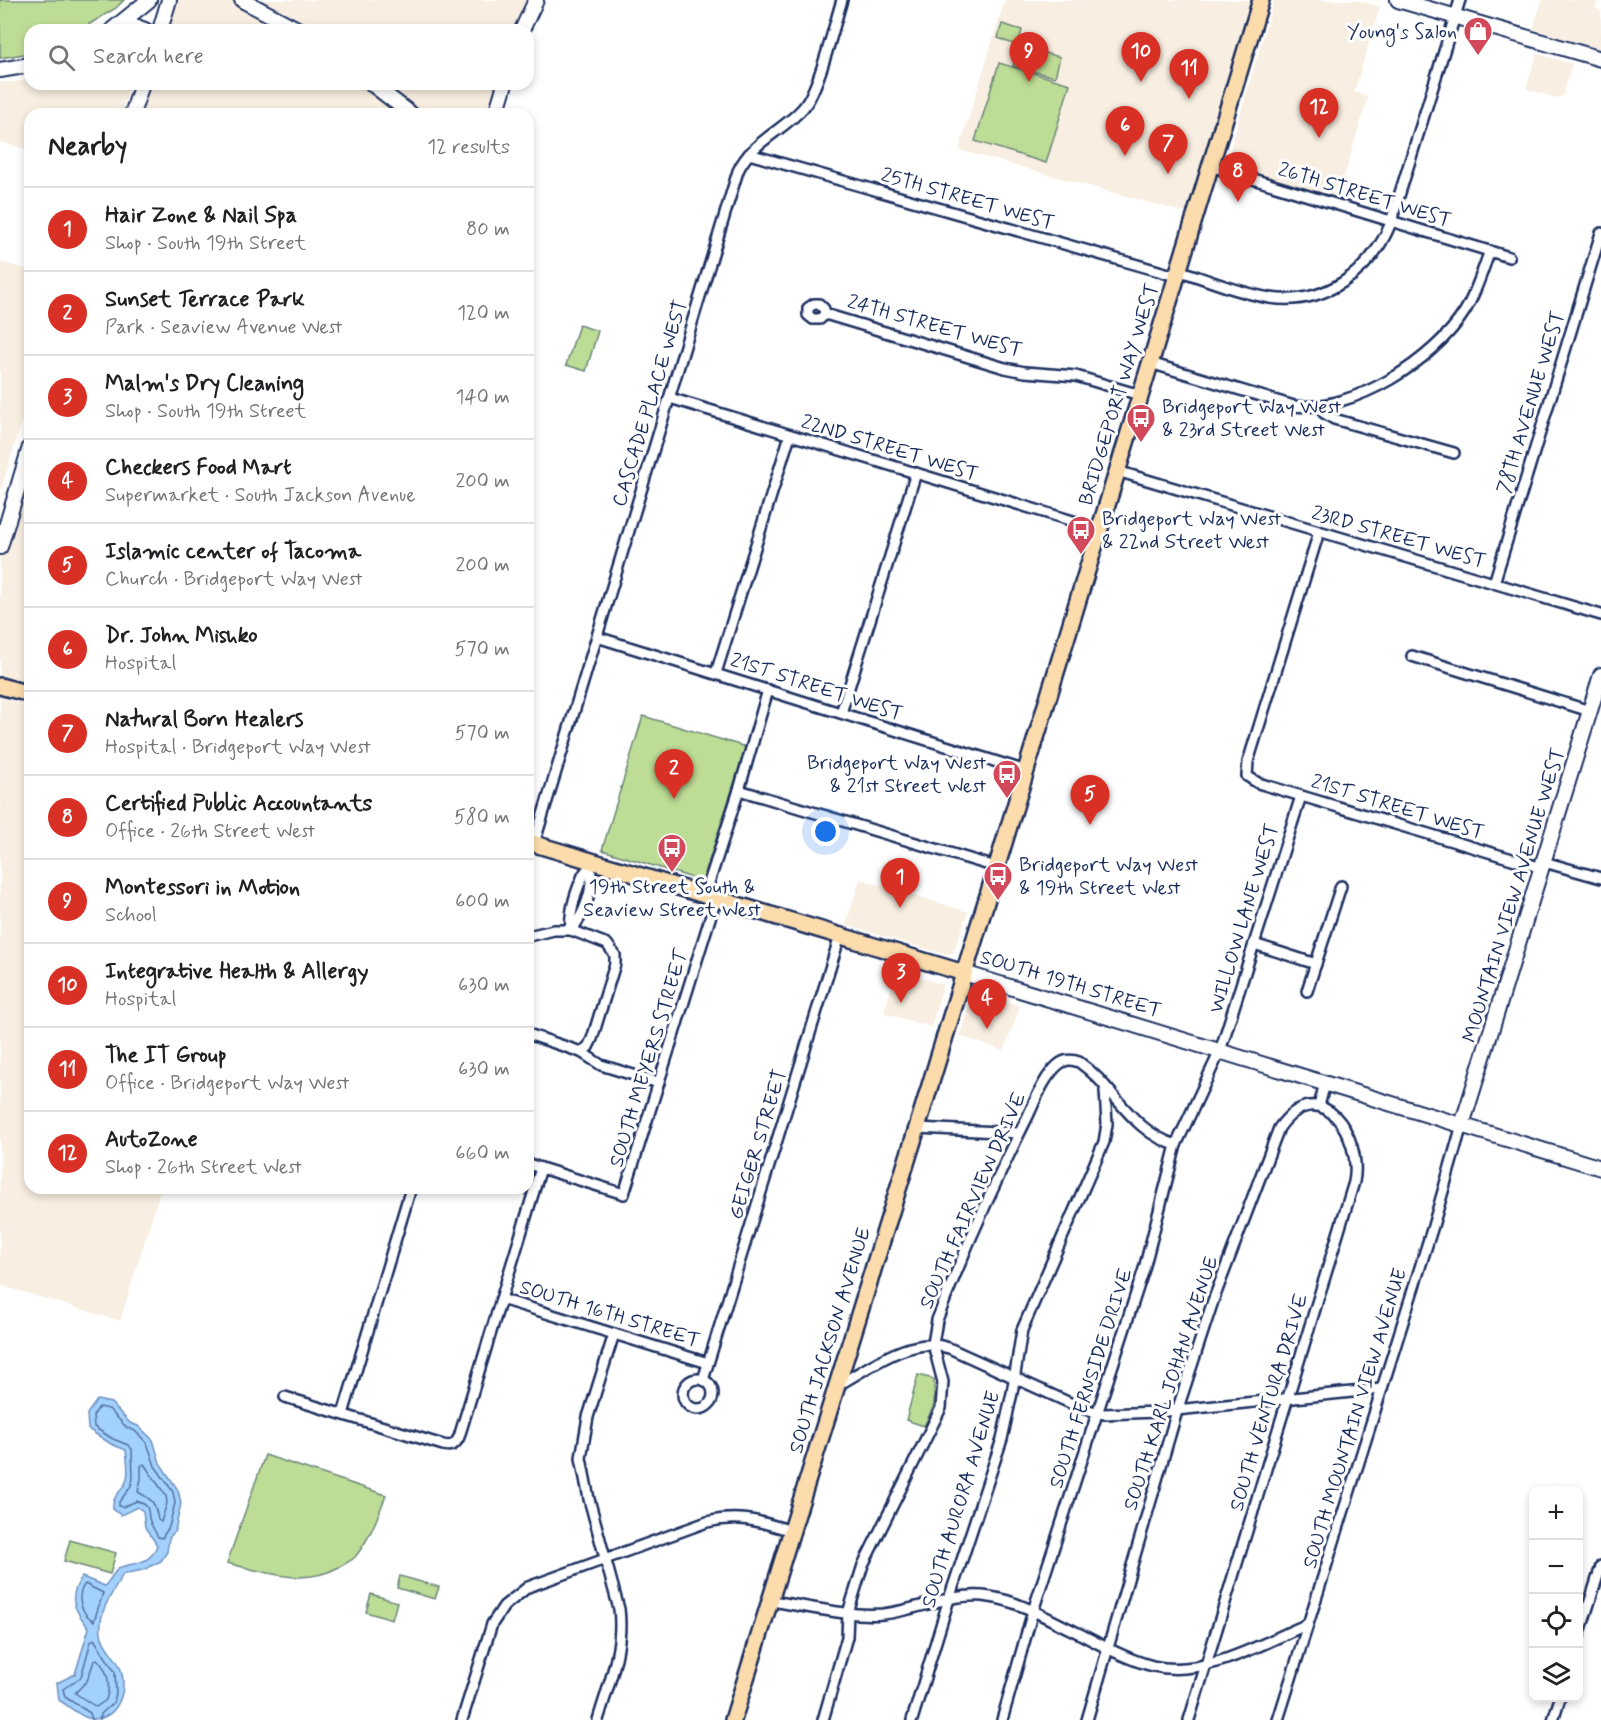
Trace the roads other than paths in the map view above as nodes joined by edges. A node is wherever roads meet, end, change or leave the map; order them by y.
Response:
1 (149, 0) edge
2 (169, 0) edge
3 (242, 0) edge
4 (536, 0) edge
5 (842, 0) edge
6 (1261, 0) edge
7 (1398, 0) edge
8 (1460, 0) edge
9 (1456, 17) junction
10 (119, 24) edge
11 (162, 24) edge
12 (288, 24) edge
13 (525, 24) edge
14 (1601, 59) edge
15 (24, 66) edge
16 (0, 70) edge
17 (140, 90) edge
18 (380, 90) edge
19 (503, 90) edge
20 (134, 108) edge
21 (403, 108) edge
22 (498, 108) edge
23 (749, 154) junction
24 (1210, 166) junction
25 (1391, 221) junction
26 (1601, 233) edge
27 (1490, 251) junction
28 (1509, 257) dead end
29 (1177, 273) junction
30 (825, 314) dead end
31 (1150, 363) junction
32 (1140, 395) junction
33 (670, 399) junction
34 (1320, 405) junction
35 (790, 435) junction
36 (1454, 453) dead end
37 (24, 467) edge
38 (1117, 471) junction
39 (916, 473) junction
40 (1099, 529) junction
41 (1319, 532) junction
42 (0, 547) edge
43 (1494, 583) junction
44 (1601, 615) edge
45 (597, 638) junction
46 (1412, 656) dead end
47 (716, 673) junction
48 (1601, 675) edge
49 (0, 686) edge
50 (768, 690) junction
51 (24, 692) edge
52 (1590, 711) junction
53 (841, 713) junction
54 (1026, 771) junction
55 (739, 790) junction
56 (1301, 795) junction
57 (534, 834) edge
58 (534, 844) edge
59 (591, 865) junction
60 (1543, 865) junction
61 (996, 867) junction
62 (1601, 879) edge
63 (1341, 886) dead end
64 (710, 897) junction
65 (571, 930) junction
66 (534, 935) edge
67 (840, 936) junction
68 (1254, 944) junction
69 (1316, 964) junction
70 (964, 973) junction
71 (1307, 991) dead end
72 (534, 1036) edge
73 (1220, 1051) junction
74 (581, 1052) junction
75 (659, 1083) junction
76 (1325, 1083) junction
77 (1104, 1087) junction
78 (1319, 1106) junction
79 (1462, 1125) junction
80 (917, 1128) junction
81 (1019, 1133) junction
82 (1176, 1145) junction
83 (534, 1166) edge
84 (541, 1168) junction
85 (1601, 1168) edge
86 (534, 1191) edge
87 (409, 1194) edge
88 (533, 1194) edge
89 (501, 1299) junction
90 (614, 1334) junction
91 (933, 1344) junction
92 (708, 1363) junction
93 (1015, 1377) junction
94 (704, 1380) dead end
95 (838, 1385) junction
96 (1381, 1389) junction
97 (285, 1397) dead end
98 (1287, 1400) junction
99 (1177, 1411) junction
100 (1096, 1412) junction
101 (343, 1414) junction
102 (792, 1532) junction
103 (606, 1558) junction
104 (1601, 1566) edge
105 (949, 1599) junction
106 (771, 1601) junction
107 (1032, 1611) junction
108 (848, 1612) junction
109 (1583, 1623) edge
110 (1308, 1624) junction
111 (1107, 1647) junction
112 (1206, 1666) junction
113 (1559, 1702) edge
114 (462, 1720) edge
115 (598, 1720) edge
116 (733, 1720) edge
117 (823, 1720) edge
118 (912, 1720) edge
119 (1002, 1720) edge
120 (1087, 1720) edge
121 (1189, 1720) edge
122 (1278, 1720) edge
123 (1553, 1720) edge

1 - 10 street
2 - 11 street
3 - 12 street
4 - 13 street
5 - 23 street, CASCADE PLACE WEST
6 - 24 main road, BRIDGEPORT WAY WEST
7 - 9 street
8 - 9 street, 25TH STREET WEST
9 - 14 street
9 - 25 street, 25TH STREET WEST
15 - 16 street
17 - 20 street
18 - 21 street
19 - 22 street
23 - 29 street, 25TH STREET WEST
23 - 33 street, CASCADE PLACE WEST
24 - 25 street, 26TH STREET WEST
24 - 29 main road, BRIDGEPORT WAY WEST
25 - 27 street, 26TH STREET WEST
25 - 29 street, 25TH STREET WEST
26 - 43 street, 78TH AVENUE WEST
27 - 28 street, 26TH STREET WEST
27 - 34 street
29 - 31 main road, BRIDGEPORT WAY WEST
30 - 32 street, 24TH STREET WEST
31 - 32 main road, BRIDGEPORT WAY WEST
31 - 34 street
32 - 38 main road, BRIDGEPORT WAY WEST
33 - 35 street, 22ND STREET WEST
33 - 45 street, CASCADE PLACE WEST
34 - 36 street
35 - 39 street, 22ND STREET WEST
35 - 47 street
37 - 42 street
38 - 40 main road, BRIDGEPORT WAY WEST
38 - 41 street, 23RD STREET WEST
39 - 40 street, 22ND STREET WEST
39 - 53 street
40 - 54 main road, BRIDGEPORT WAY WEST
41 - 43 street, 23RD STREET WEST
41 - 56 street, 21ST STREET WEST
43 - 44 street, 23RD STREET WEST
45 - 47 street, 21ST STREET WEST
45 - 57 street, CASCADE PLACE WEST
46 - 52 street
47 - 50 street, 21ST STREET WEST
48 - 52 street, MOUNTAIN VIEW AVENUE WEST
49 - 51 main road
50 - 53 street, 21ST STREET WEST
50 - 55 street, SOUTH MEYERS STREET
52 - 60 street, MOUNTAIN VIEW AVENUE WEST
53 - 54 street, 21ST STREET WEST
54 - 61 main road, BRIDGEPORT WAY WEST
55 - 61 street
55 - 64 street, SOUTH MEYERS STREET
56 - 60 street, 21ST STREET WEST
56 - 68 street, WILLOW LANE WEST
58 - 59 main road, SOUTH 19TH STREET
59 - 64 main road, SOUTH 19TH STREET
59 - 65 street
60 - 62 street, 21ST STREET WEST
60 - 79 street, MOUNTAIN VIEW AVENUE WEST
61 - 70 main road, BRIDGEPORT WAY WEST
63 - 69 street
64 - 67 main road, SOUTH 19TH STREET
64 - 75 street, SOUTH MEYERS STREET
65 - 66 street
65 - 74 street
67 - 70 main road, SOUTH 19TH STREET
67 - 92 street, GEIGER STREET
68 - 69 street
68 - 73 street, WILLOW LANE WEST
69 - 71 street
70 - 73 street, SOUTH 19TH STREET
70 - 80 main road, SOUTH JACKSON AVENUE
72 - 74 street
73 - 76 street, SOUTH 19TH STREET
73 - 82 street, SOUTH FERNSIDE DRIVE
74 - 75 street
75 - 84 street, SOUTH MEYERS STREET
76 - 78 street
76 - 79 street, SOUTH 19TH STREET
77 - 81 street, SOUTH FAIRVIEW DRIVE
77 - 82 street
77 - 93 street, SOUTH AURORA AVENUE
78 - 98 street, SOUTH VENTURA DRIVE
78 - 99 street, SOUTH KARL JOHAN AVENUE
79 - 85 street, SOUTH 19TH STREET
79 - 96 street, SOUTH MOUNTAIN VIEW AVENUE
80 - 81 street
80 - 95 main road, SOUTH JACKSON AVENUE
81 - 91 street, SOUTH FAIRVIEW DRIVE
82 - 100 street, SOUTH FERNSIDE DRIVE
83 - 84 street
84 - 86 street
87 - 101 street
88 - 89 street
89 - 90 street, SOUTH 16TH STREET
89 - 101 street
90 - 92 street, SOUTH 16TH STREET
90 - 103 street
91 - 93 street
91 - 95 street
91 - 108 street, SOUTH FAIRVIEW DRIVE
92 - 94 street, GEIGER STREET
93 - 100 street
93 - 105 street, SOUTH AURORA AVENUE
95 - 102 main road, SOUTH JACKSON AVENUE
96 - 98 street
96 - 110 street, SOUTH MOUNTAIN VIEW AVENUE
97 - 101 street
98 - 99 street
98 - 112 street, SOUTH VENTURA DRIVE
99 - 100 street
99 - 111 street, SOUTH KARL JOHAN AVENUE
100 - 107 street, SOUTH FERNSIDE DRIVE
102 - 103 street
102 - 106 main road, SOUTH JACKSON AVENUE
103 - 114 street
103 - 115 street
104 - 109 street
105 - 107 street
105 - 108 street
105 - 118 street, SOUTH AURORA AVENUE
106 - 108 street
106 - 116 main road, SOUTH JACKSON AVENUE
107 - 111 street
107 - 119 street, SOUTH FERNSIDE DRIVE
108 - 117 street, SOUTH FAIRVIEW DRIVE
110 - 112 street
110 - 122 street, SOUTH MOUNTAIN VIEW AVENUE
111 - 112 street
111 - 120 street, SOUTH KARL JOHAN AVENUE
112 - 121 street, SOUTH VENTURA DRIVE
113 - 123 street

